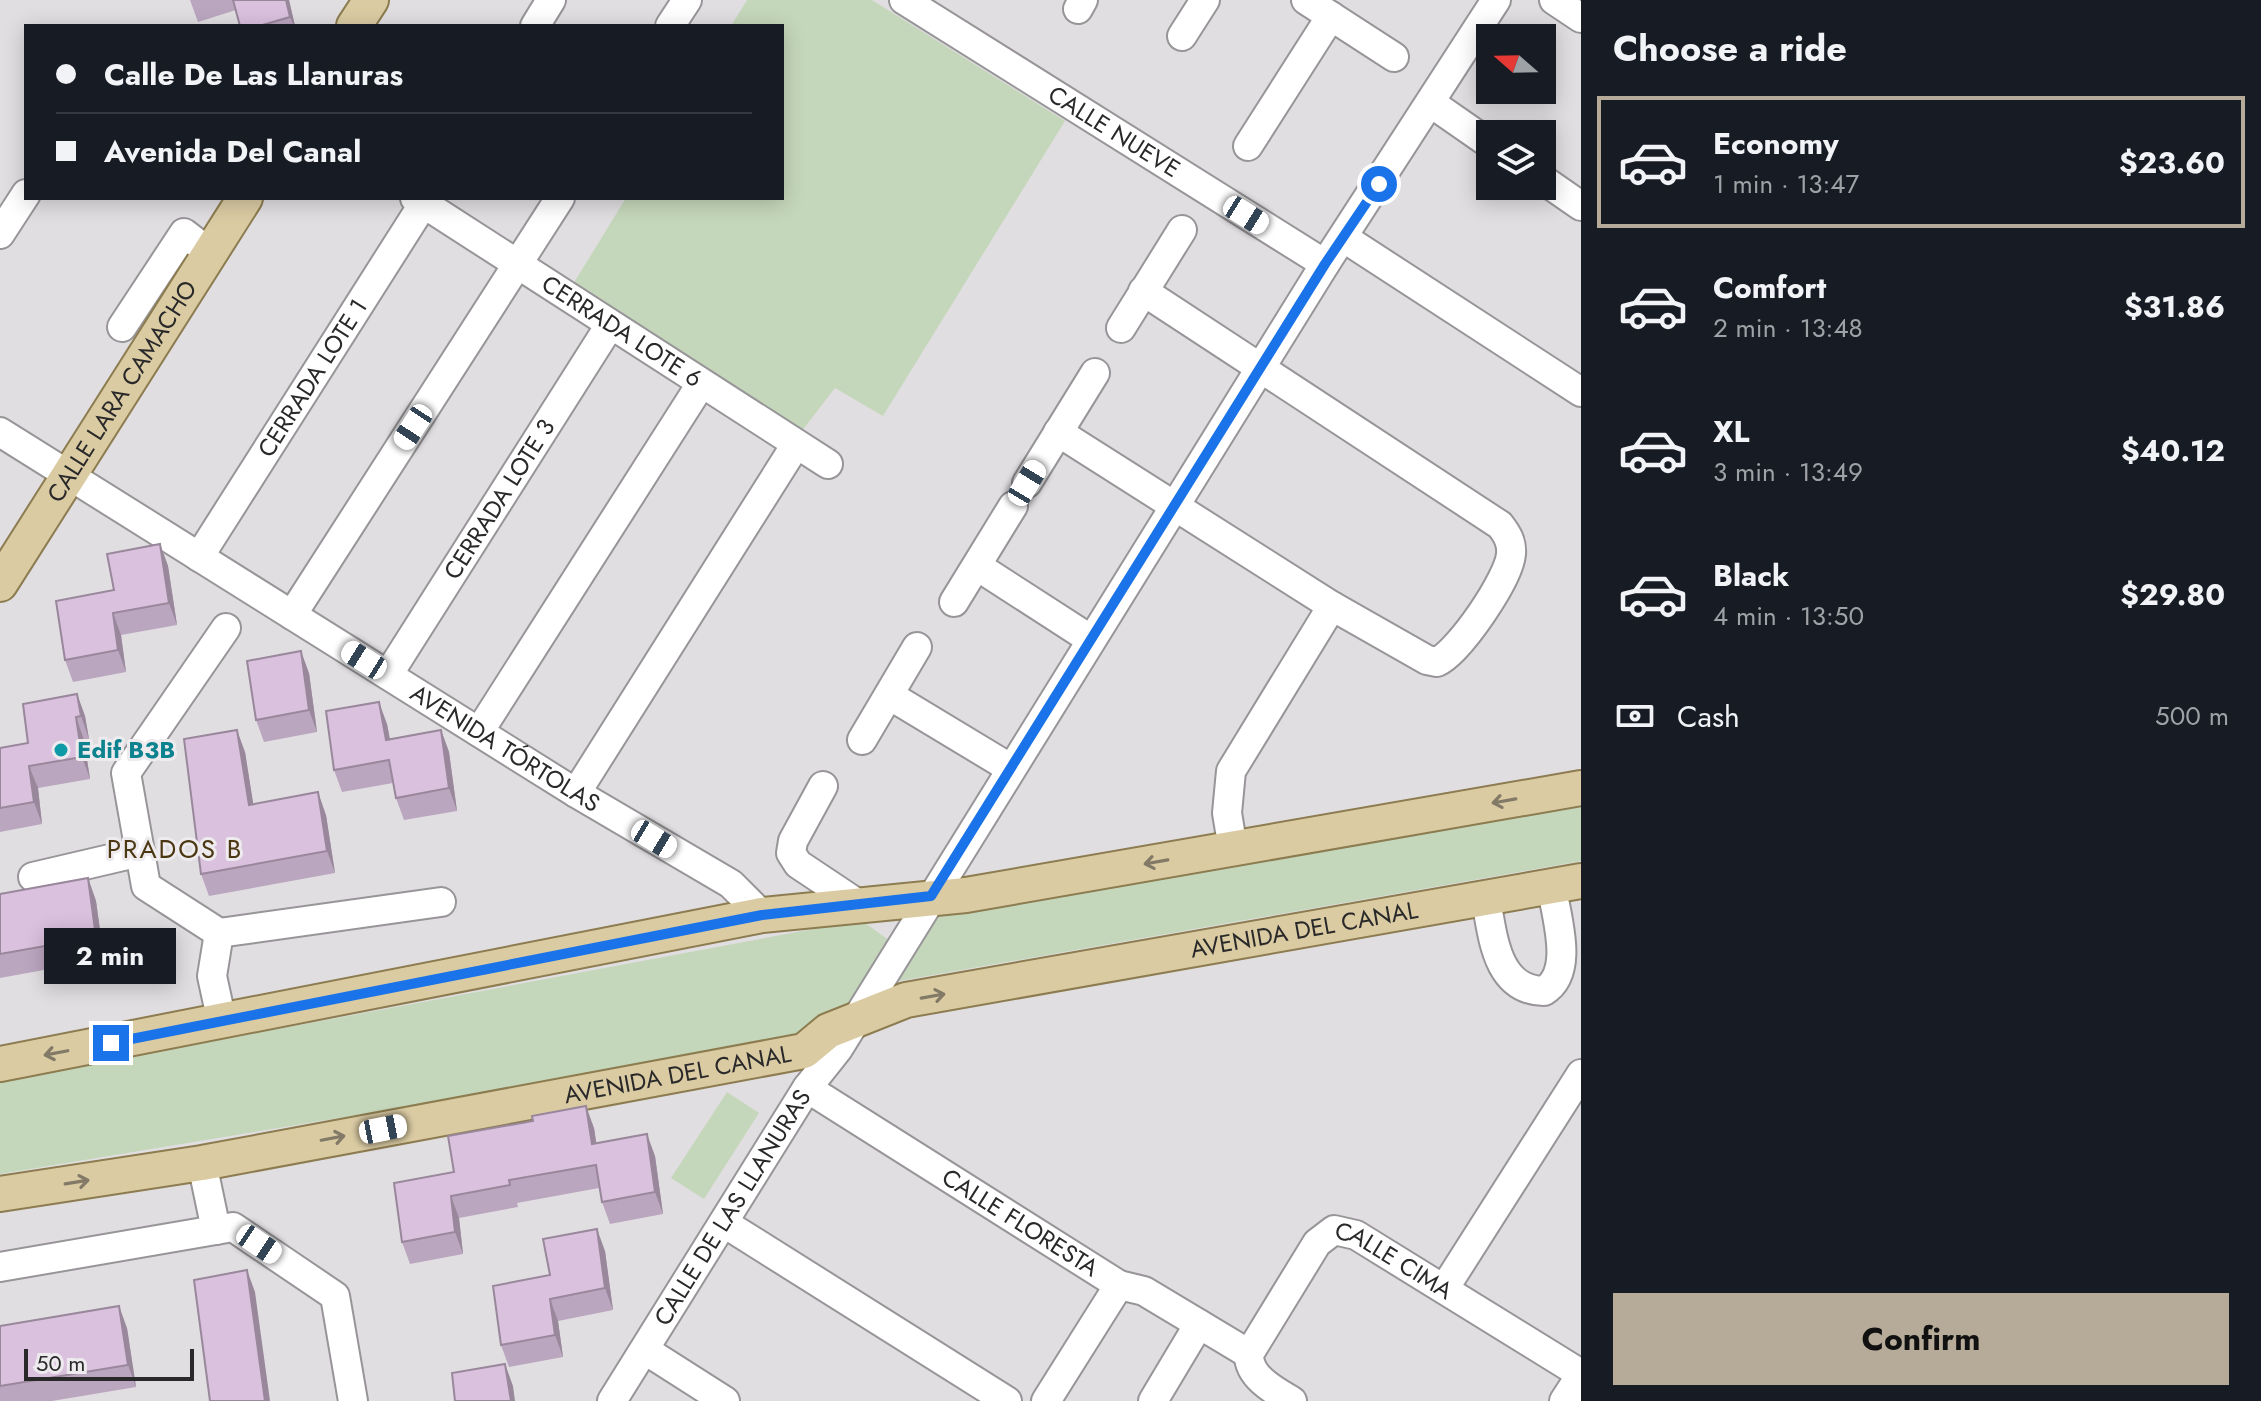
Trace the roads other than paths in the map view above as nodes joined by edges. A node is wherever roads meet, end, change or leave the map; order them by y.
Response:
1 (371, 0) edge
2 (551, 0) edge
3 (687, 0) edge
4 (904, 0) edge
5 (1205, 0) edge
6 (1306, 0) edge
7 (1496, 0) edge
8 (1554, 0) edge
9 (1331, 16) junction
10 (1581, 18) edge
11 (355, 24) edge
12 (536, 24) edge
13 (671, 24) edge
14 (1182, 36) dead end
15 (1394, 57) dead end
16 (1431, 103) junction
17 (1476, 134) edge
18 (1248, 146) dead end
19 (1556, 189) edge
20 (24, 197) edge
21 (244, 200) edge
22 (422, 200) edge
23 (559, 200) edge
24 (1581, 206) edge
25 (1182, 230) dead end
26 (0, 234) edge
27 (1344, 238) junction
28 (210, 253) junction
29 (1325, 264) junction
30 (517, 265) junction
31 (1143, 291) junction
32 (610, 325) junction
33 (122, 327) dead end
34 (1121, 328) dead end
35 (1262, 368) junction
36 (1095, 373) dead end
37 (701, 384) junction
38 (1581, 392) edge
39 (0, 432) edge
40 (1058, 432) junction
41 (795, 446) junction
42 (828, 464) dead end
43 (67, 475) junction
44 (1174, 505) junction
45 (199, 557) junction
46 (977, 566) junction
47 (0, 584) edge
48 (954, 602) dead end
49 (1332, 606) junction
50 (292, 615) junction
51 (226, 628) dead end
52 (1090, 639) junction
53 (917, 647) dead end
54 (388, 675) junction
55 (889, 695) junction
56 (479, 732) junction
57 (862, 740) dead end
58 (1010, 768) junction
59 (823, 786) dead end
60 (1581, 788) edge
61 (576, 793) junction
62 (1233, 849) junction
63 (140, 852) junction
64 (33, 877) dead end
65 (1567, 884) edge
66 (931, 896) junction
67 (1486, 900) junction
68 (441, 902) dead end
69 (861, 906) junction
70 (762, 915) junction
71 (219, 933) junction
72 (858, 1016) junction
73 (222, 1022) junction
74 (0, 1064) edge
75 (1581, 1074) edge
76 (807, 1088) junction
77 (202, 1163) junction
78 (0, 1194) edge
79 (724, 1223) junction
80 (216, 1230) junction
81 (0, 1267) edge
82 (1119, 1285) junction
83 (1444, 1289) junction
84 (1199, 1324) junction
85 (645, 1350) junction
86 (1249, 1354) junction
87 (1581, 1375) edge
88 (353, 1401) edge
89 (612, 1401) edge
90 (725, 1401) edge
91 (1007, 1401) edge
92 (1046, 1401) edge
93 (1153, 1401) edge
94 (1292, 1401) edge
95 (1564, 1401) edge

1 - 11 main road
2 - 12 street
3 - 13 street
4 - 29 street, CALLE NUEVE
5 - 14 street
6 - 9 street
7 - 16 street, CALLE DE LAS LLANURAS
8 - 10 street
9 - 15 street
9 - 18 street
16 - 17 street
16 - 27 street, CALLE DE LAS LLANURAS
19 - 24 street
20 - 26 street
21 - 28 main road, CALLE LARA CAMACHO
22 - 30 street, CERRADA LOTE 6
22 - 45 street, CERRADA LOTE 1
23 - 30 street
25 - 31 street
27 - 29 street, CALLE DE LAS LLANURAS
27 - 38 street
28 - 33 street
28 - 43 main road, CALLE LARA CAMACHO
29 - 35 street, CALLE DE LAS LLANURAS
30 - 32 street, CERRADA LOTE 6
30 - 50 street
31 - 34 street
31 - 35 street
32 - 37 street, CERRADA LOTE 6
32 - 54 street, CERRADA LOTE 3
35 - 44 street, CALLE DE LAS LLANURAS
35 - 49 street
36 - 40 street
37 - 41 street, CERRADA LOTE 6
37 - 56 street
39 - 43 street, AVENIDA TÓRTOLAS
40 - 44 street
40 - 46 street
41 - 42 street, CERRADA LOTE 6
41 - 61 street
43 - 45 street, AVENIDA TÓRTOLAS
43 - 47 main road, CALLE LARA CAMACHO
44 - 49 street
44 - 52 street, CALLE DE LAS LLANURAS
45 - 50 street, AVENIDA TÓRTOLAS
46 - 48 street
46 - 52 street
49 - 62 street
50 - 54 street, AVENIDA TÓRTOLAS
51 - 63 street
52 - 58 street, CALLE DE LAS LLANURAS
53 - 55 street
54 - 56 street, AVENIDA TÓRTOLAS
55 - 57 street
55 - 58 street
56 - 61 street, AVENIDA TÓRTOLAS
58 - 66 street, CALLE DE LAS LLANURAS
59 - 69 street
60 -> 62 main road
61 - 70 street, AVENIDA TÓRTOLAS
62 -> 66 main road
63 - 64 street
63 - 71 street
65 - 67 main road, AVENIDA DEL CANAL
65 - 67 street
66 - 69 main road
66 - 72 street, CALLE DE LAS LLANURAS
72 -> 67 main road, AVENIDA DEL CANAL
68 - 71 street
69 - 70 main road
70 - 73 main road
71 - 73 street
72 - 76 street, CALLE DE LAS LLANURAS
77 -> 72 main road, AVENIDA DEL CANAL
73 -> 74 main road
75 - 83 street
76 - 79 street, CALLE DE LAS LLANURAS
76 - 82 street, CALLE FLORESTA
78 -> 77 main road, AVENIDA DEL CANAL
77 - 80 street
79 - 85 street, CALLE DE LAS LLANURAS
79 - 91 street
80 - 81 street
80 - 88 street
82 - 84 street
82 - 92 street, CALLE FLORESTA
83 - 86 street, CALLE CIMA
83 - 87 street, CALLE CIMA
84 - 86 street
84 - 93 street
85 - 89 street, CALLE DE LAS LLANURAS
85 - 90 street
86 - 94 street
87 - 95 street

